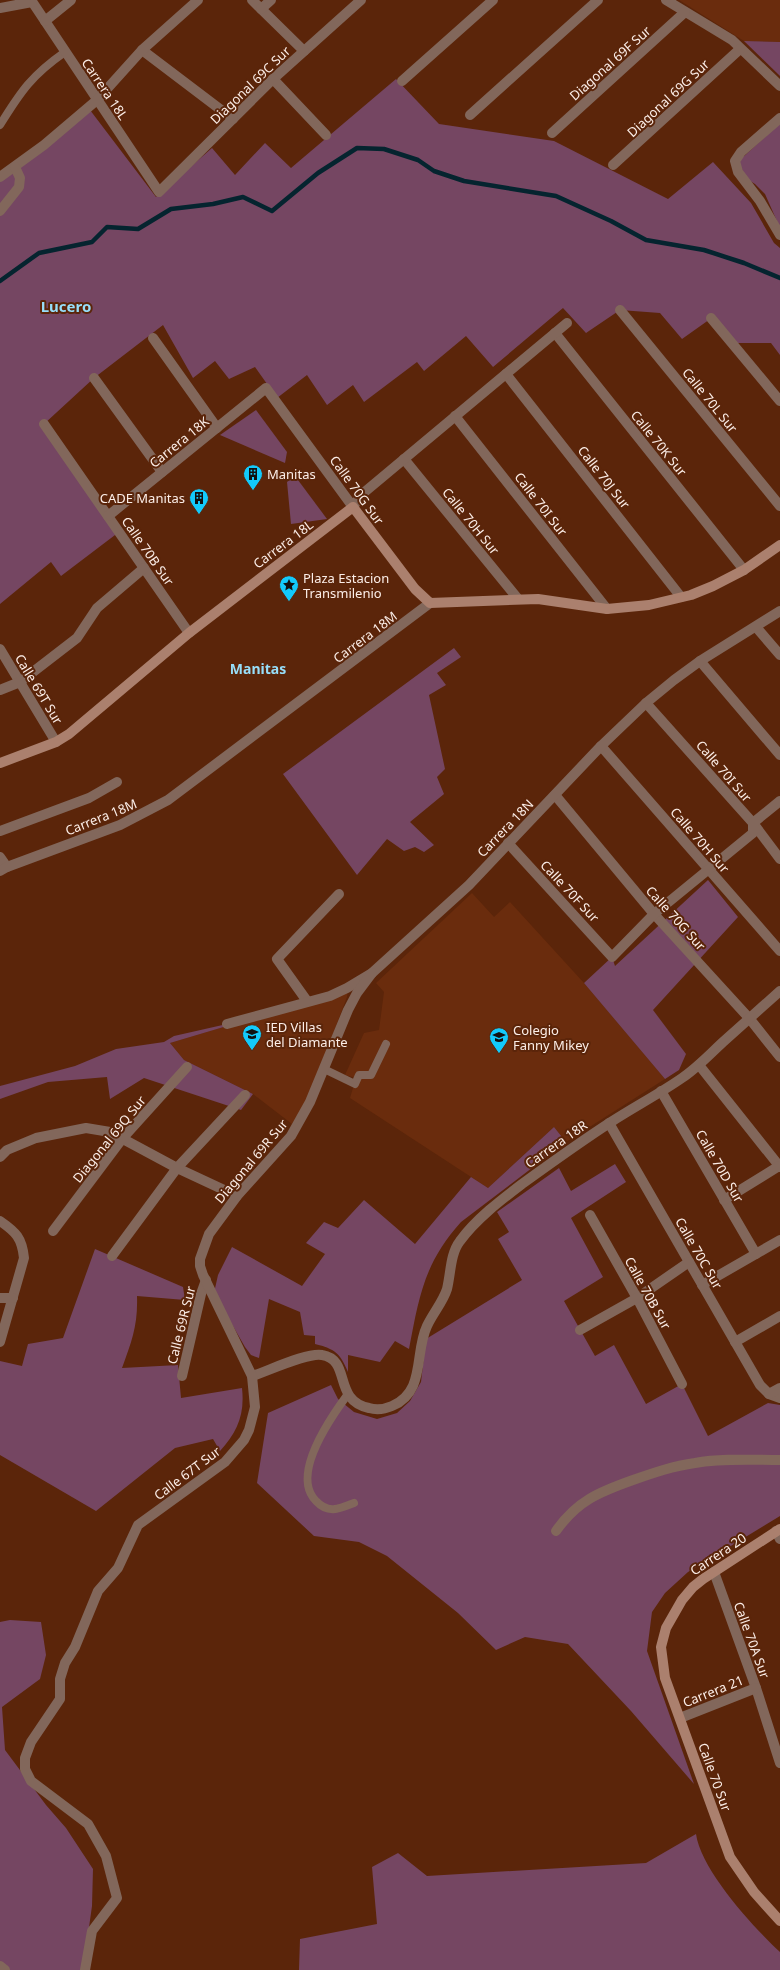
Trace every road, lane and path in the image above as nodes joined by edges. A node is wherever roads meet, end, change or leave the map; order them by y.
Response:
1 (71, 0) edge
2 (198, 0) edge
3 (252, 0) edge
4 (271, 0) edge
5 (361, 0) edge
6 (493, 0) edge
7 (598, 0) edge
8 (666, 0) edge
9 (31, 1) edge
10 (0, 8) edge
11 (261, 9) junction
12 (685, 12) junction
13 (45, 21) junction
14 (740, 49) junction
15 (142, 50) junction
16 (304, 51) junction
17 (65, 52) junction
18 (273, 80) junction
19 (402, 81) dead end
20 (780, 86) edge
21 (97, 100) junction
22 (470, 115) dead end
23 (780, 118) edge
24 (233, 119) junction
25 (0, 125) edge
26 (552, 133) dead end
27 (326, 135) dead end
28 (613, 165) dead end
29 (15, 167) junction
30 (0, 177) edge
31 (159, 192) joint
32 (0, 211) edge
33 (780, 235) edge
34 (620, 310) dead end
35 (711, 318) dead end
36 (567, 323) dead end
37 (555, 333) junction
38 (153, 338) dead end
39 (506, 374) junction
40 (94, 378) dead end
41 (266, 388) joint
42 (780, 401) edge
43 (455, 416) junction
44 (44, 424) dead end
45 (217, 428) junction
46 (404, 459) junction
47 (162, 472) junction
48 (780, 506) edge
49 (353, 507) junction
50 (108, 516) junction
51 (780, 545) edge
52 (144, 568) junction
53 (744, 570) junction
54 (681, 597) junction
55 (518, 599) junction
56 (430, 603) junction
57 (607, 609) junction
58 (780, 611) edge
59 (756, 627) junction
60 (189, 633) junction
61 (0, 648) edge
62 (780, 656) edge
63 (700, 661) junction
64 (20, 682) junction
65 (0, 690) edge
66 (646, 703) junction
67 (56, 742) junction
68 (601, 746) junction
69 (780, 755) edge
70 (0, 763) edge
71 (117, 782) dead end
72 (555, 795) junction
73 (780, 800) edge
74 (753, 823) junction
75 (0, 831) edge
76 (508, 843) junction
77 (0, 857) edge
78 (780, 858) edge
79 (708, 868) junction
80 (3, 869) edge
81 (339, 894) dead end
82 (654, 914) junction
83 (780, 950) edge
84 (372, 973) junction
85 (780, 991) edge
86 (308, 1001) junction
87 (749, 1018) junction
88 (227, 1024) dead end
89 (386, 1044) dead end
90 (780, 1057) edge
91 (699, 1065) junction
92 (187, 1067) dead end
93 (324, 1069) junction
94 (661, 1091) junction
95 (245, 1095) dead end
96 (609, 1123) junction
97 (122, 1139) junction
98 (0, 1157) edge
99 (780, 1166) edge
100 (177, 1168) junction
101 (237, 1196) junction
102 (724, 1200) junction
103 (590, 1216) dead end
104 (0, 1221) edge
105 (53, 1231) dead end
106 (780, 1240) edge
107 (756, 1254) junction
108 (112, 1256) dead end
109 (689, 1262) junction
110 (206, 1280) junction
111 (702, 1285) junction
112 (0, 1298) edge
113 (13, 1298) junction
114 (637, 1298) junction
115 (780, 1316) edge
116 (580, 1330) dead end
117 (0, 1342) edge
118 (735, 1342) junction
119 (182, 1376) dead end
120 (252, 1376) junction
121 (682, 1384) dead end
122 (780, 1388) edge
123 (348, 1394) junction
124 (769, 1394) junction
125 (780, 1398) edge
126 (780, 1460) edge
127 (354, 1503) dead end
128 (556, 1531) dead end
129 (779, 1533) edge
130 (714, 1572) junction
131 (666, 1628) joint
132 (756, 1688) junction
133 (680, 1718) junction
134 (780, 1763) edge
135 (780, 1921) edge
136 (0, 1966) edge
137 (5, 1970) edge
138 (85, 1970) edge

1 - 13 street
2 - 15 street
3 - 11 street
4 - 11 street
5 - 16 street, Diagonal 69C Sur
6 - 19 street
7 - 22 street
8 - 12 street
9 - 10 street
9 - 13 street, Carrera 18L
11 - 16 street
12 - 14 street
12 - 26 street, Diagonal 69F Sur
13 - 17 street, Carrera 18L
14 - 20 street
14 - 28 street, Diagonal 69G Sur
15 - 21 street
15 - 24 street
16 - 18 street, Diagonal 69C Sur
17 - 21 street, Carrera 18L
17 - 25 lane
18 - 24 street, Diagonal 69C Sur
18 - 27 street
21 - 29 street
21 - 31 street, Carrera 18L
23 - 33 street
24 - 31 street, Diagonal 69C Sur
29 - 30 street
29 - 32 street
34 - 48 street, Calle 70L Sur
35 - 42 street
36 - 37 street, Carrera 18L
37 - 39 street, Carrera 18L
37 - 53 street, Calle 70K Sur
38 - 45 street
39 - 43 street, Carrera 18L
39 - 54 street, Calle 70J Sur
40 - 47 street
41 - 45 street, Carrera 18K
41 - 49 street, Calle 70G Sur
43 - 46 street, Carrera 18L
43 - 57 street, Calle 70I Sur
44 - 50 street, Calle 70B Sur
45 - 47 street, Carrera 18K
46 - 49 street, Carrera 18L
46 - 55 street, Calle 70H Sur
47 - 50 street, Carrera 18K
49 - 56 street, Calle 70G Sur
49 - 60 street, Carrera 18L
50 - 52 street, Calle 70B Sur
51 - 53 street
52 - 60 street, Calle 70B Sur
52 - 64 street
53 - 54 street
54 - 57 street
55 - 56 street
55 - 57 street
56 - 80 street, Carrera 18M
58 - 59 street, Carrera 18N
59 - 62 street
59 - 63 street, Carrera 18N
60 - 67 street, Carrera 18L
61 - 64 street, Calle 69T Sur
63 - 66 street, Carrera 18N
63 - 69 street
64 - 65 street
64 - 67 street, Calle 69T Sur
66 - 68 street, Carrera 18N
66 - 74 street, Calle 70I Sur
67 - 70 street, Carrera 18L
68 - 72 street, Carrera 18N
68 - 79 street, Calle 70H Sur
71 - 75 street
72 - 76 street, Carrera 18N
72 - 82 street, Calle 70G Sur
73 - 74 street
74 - 78 street, Calle 70I Sur
74 - 79 street
76 - 82 street, Calle 70F Sur
76 - 84 street, Carrera 18N
77 - 80 street
79 - 82 street
79 - 83 street, Calle 70H Sur
81 - 86 street
82 - 87 street, Calle 70G Sur
84 - 86 street, Carrera 18N
84 - 93 street, Diagonal 69R Sur
85 - 87 street, Carrera 18R
86 - 88 street, Carrera 18N
87 - 90 street, Calle 70G Sur
87 - 91 street, Carrera 18R
89 - 93 lane
91 - 94 street, Carrera 18R
91 - 99 street
92 - 97 street, Diagonal 69Q Sur
93 - 101 street, Diagonal 69R Sur
94 - 96 street, Carrera 18R
94 - 102 street, Calle 70D Sur
95 - 100 street
96 - 109 street, Calle 70C Sur
96 - 123 street, Carrera 18R
97 - 98 street
97 - 100 street
97 - 105 street, Diagonal 69Q Sur
99 - 102 street
100 - 101 street
100 - 108 street
101 - 110 street, Diagonal 69R Sur
102 - 107 street, Calle 70D Sur
103 - 114 street, Calle 70B Sur
104 - 113 street
106 - 107 street
107 - 111 street
109 - 111 street, Calle 70C Sur
109 - 114 street
110 - 119 street, Calle 69R Sur
110 - 120 street, Calle 67T Sur
111 - 118 street, Calle 70C Sur
112 - 113 street
113 - 117 street
114 - 116 street
114 - 121 street, Calle 70B Sur
115 - 118 street
118 - 124 street, Calle 70C Sur
120 - 123 street
120 - 138 street, Calle 67T Sur
122 - 124 street
123 - 127 lane
124 - 125 street
126 - 128 street
129 - 130 street, Carrera 20
130 - 131 street, Carrera 20
130 - 132 street, Calle 70A Sur
131 - 133 street, Calle 70 Sur
132 - 133 street, Carrera 21
132 - 134 street, Calle 70A Sur
133 - 135 street, Calle 70 Sur
136 - 137 street

